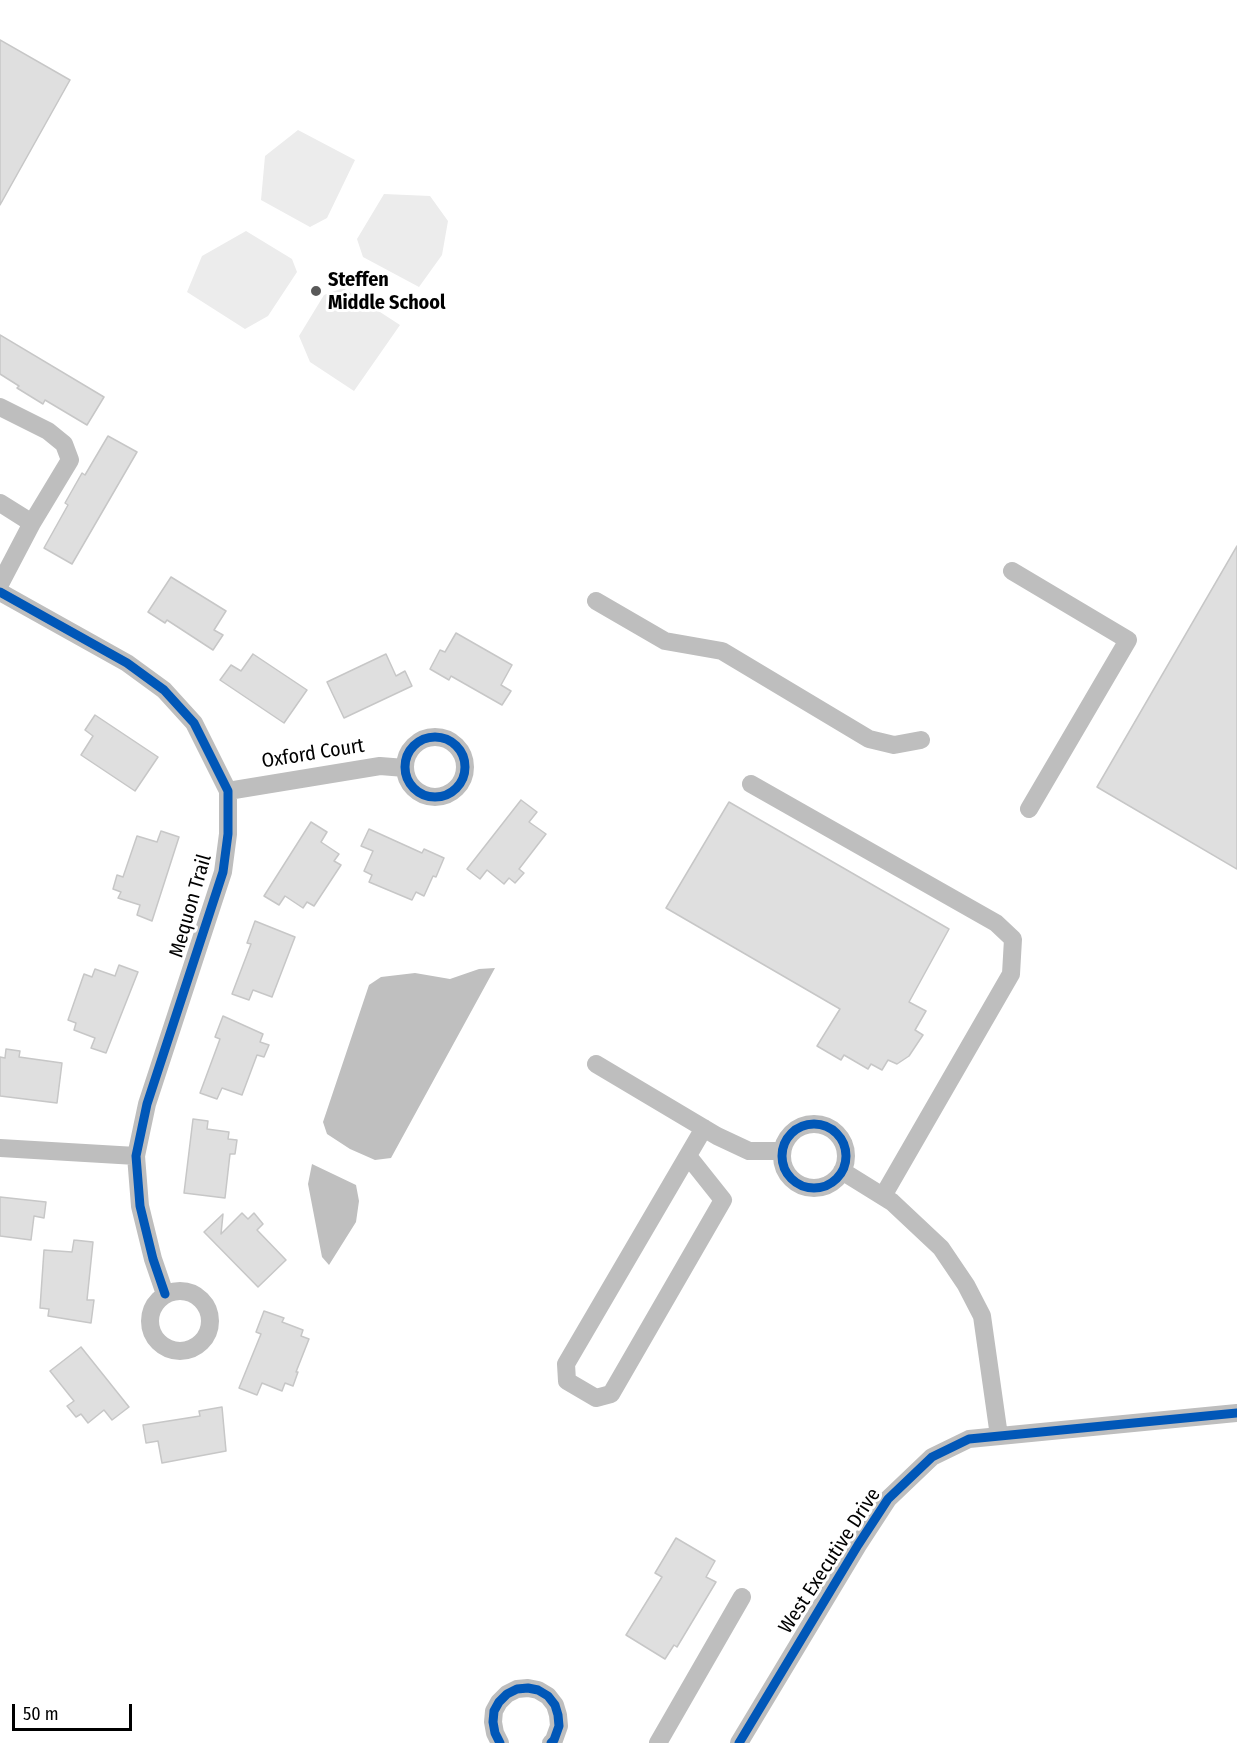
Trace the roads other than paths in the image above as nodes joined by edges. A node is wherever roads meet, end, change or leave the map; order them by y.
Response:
1 (0, 407) edge
2 (0, 503) edge
3 (32, 523) junction
4 (1012, 571) dead end
5 (0, 584) edge
6 (0, 592) edge
7 (596, 601) dead end
8 (921, 740) dead end
9 (405, 768) dead end
10 (751, 784) dead end
11 (228, 791) junction
12 (1029, 809) dead end
13 (596, 1064) dead end
14 (704, 1128) junction
15 (0, 1148) edge
16 (782, 1151) junction
17 (136, 1156) junction
18 (688, 1156) junction
19 (842, 1171) junction
20 (883, 1196) junction
21 (165, 1294) dead end
22 (1237, 1413) edge
23 (999, 1437) junction
24 (742, 1597) dead end
25 (555, 1742) edge
26 (500, 1743) edge
27 (658, 1743) edge
28 (739, 1743) edge

1 - 3 street
2 - 3 street
3 - 5 street
4 - 12 street
6 - 11 street, Mequon Trail
7 - 8 street
9 - 11 street, Oxford Court
10 - 20 street
11 - 17 street, Mequon Trail
13 - 14 street
14 - 16 street
14 - 18 street
15 - 17 street
16 - 19 street
16 - 19 street
17 - 21 street, Mequon Trail
18 - 18 street
19 - 20 street
20 - 23 street
22 - 23 street, West Executive Drive
23 - 28 street, West Executive Drive
24 - 27 street
25 - 26 street

